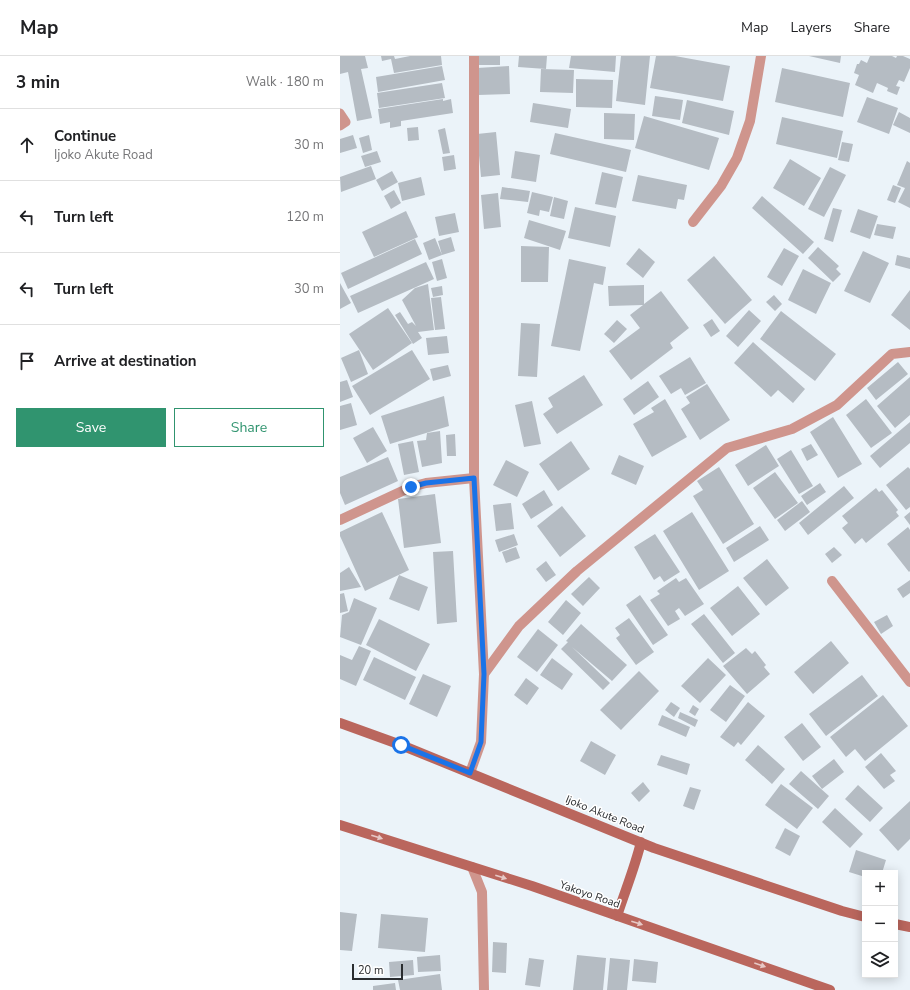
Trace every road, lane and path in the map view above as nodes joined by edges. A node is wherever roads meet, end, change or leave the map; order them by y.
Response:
1 (474, 56) edge
2 (761, 56) edge
3 (340, 113) edge
4 (340, 126) edge
5 (693, 222) dead end
6 (910, 352) edge
7 (474, 478) junction
8 (340, 520) edge
9 (832, 581) dead end
10 (484, 674) junction
11 (910, 682) edge
12 (340, 723) edge
13 (470, 773) junction
14 (340, 825) edge
15 (641, 842) junction
16 (472, 868) junction
17 (862, 915) edge
18 (617, 916) junction
19 (898, 925) edge
20 (910, 927) edge
21 (484, 990) edge
22 (830, 990) edge

1 - 7 street
2 - 5 street
3 - 4 lane
6 - 10 street
7 - 8 street
7 - 10 street
9 - 11 street
10 - 13 street
12 - 13 main road, Ijoko Akute Road
13 - 15 main road, Ijoko Akute Road
14 -> 16 main road, Yakoyo Road
15 - 17 main road, Ijoko Akute Road
15 - 18 main road
16 -> 18 main road, Yakoyo Road
16 - 21 street
18 -> 22 main road, Yakoyo Road
19 - 20 main road

